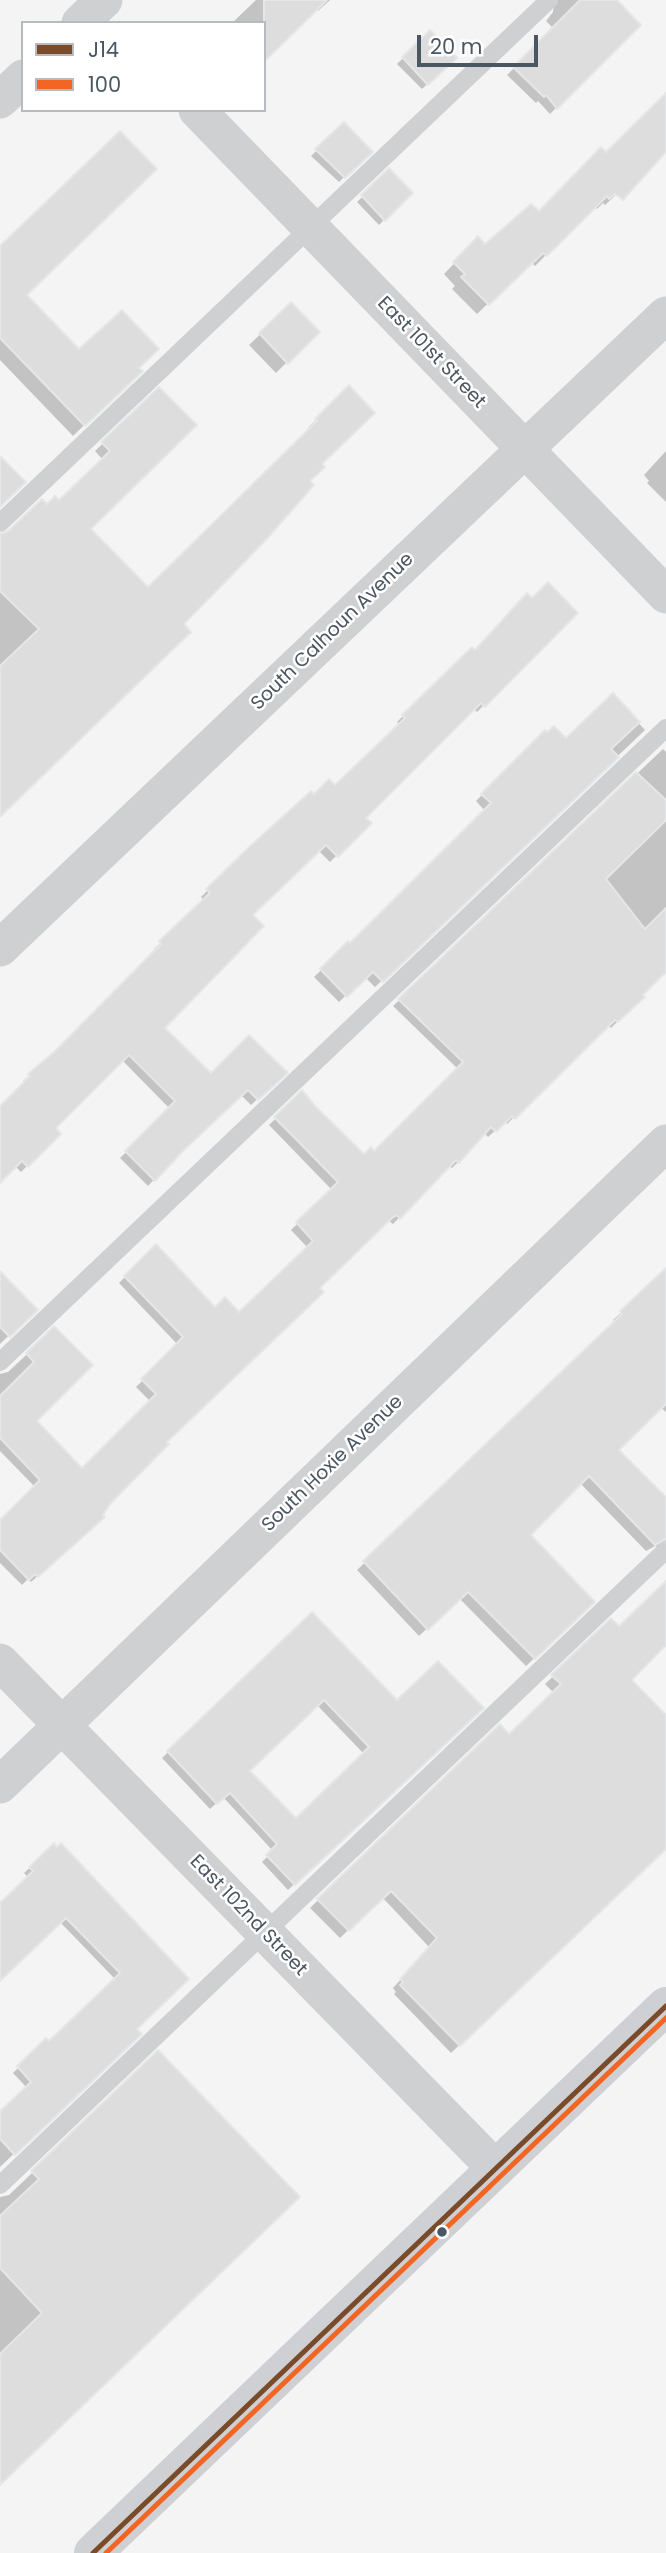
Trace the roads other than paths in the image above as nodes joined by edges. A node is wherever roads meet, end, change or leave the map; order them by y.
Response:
1 (549, 0) edge
2 (21, 80) edge
3 (0, 100) edge
4 (199, 112) edge
5 (310, 227) junction
6 (666, 315) edge
7 (525, 450) junction
8 (0, 523) edge
9 (666, 595) edge
10 (666, 728) edge
11 (0, 948) edge
12 (666, 1143) edge
13 (0, 1362) edge
14 (666, 1550) edge
15 (0, 1662) edge
16 (62, 1726) junction
17 (0, 1785) edge
18 (265, 1933) junction
19 (666, 2006) edge
20 (496, 2169) junction
21 (0, 2185) edge
22 (93, 2553) edge

1 - 5 lane
2 - 3 street
4 - 5 street, East 101st Street
5 - 7 street, East 101st Street
5 - 8 lane
6 - 7 street, South Calhoun Avenue
7 - 9 street, East 101st Street
7 - 11 street, South Calhoun Avenue
10 - 13 lane
12 - 16 street, South Hoxie Avenue
14 - 18 lane
15 - 16 street, East 102nd Street
16 - 17 street, South Hoxie Avenue
16 - 18 street, East 102nd Street
18 - 20 street, East 102nd Street
18 - 21 lane
19 - 20 main road
20 - 22 main road

